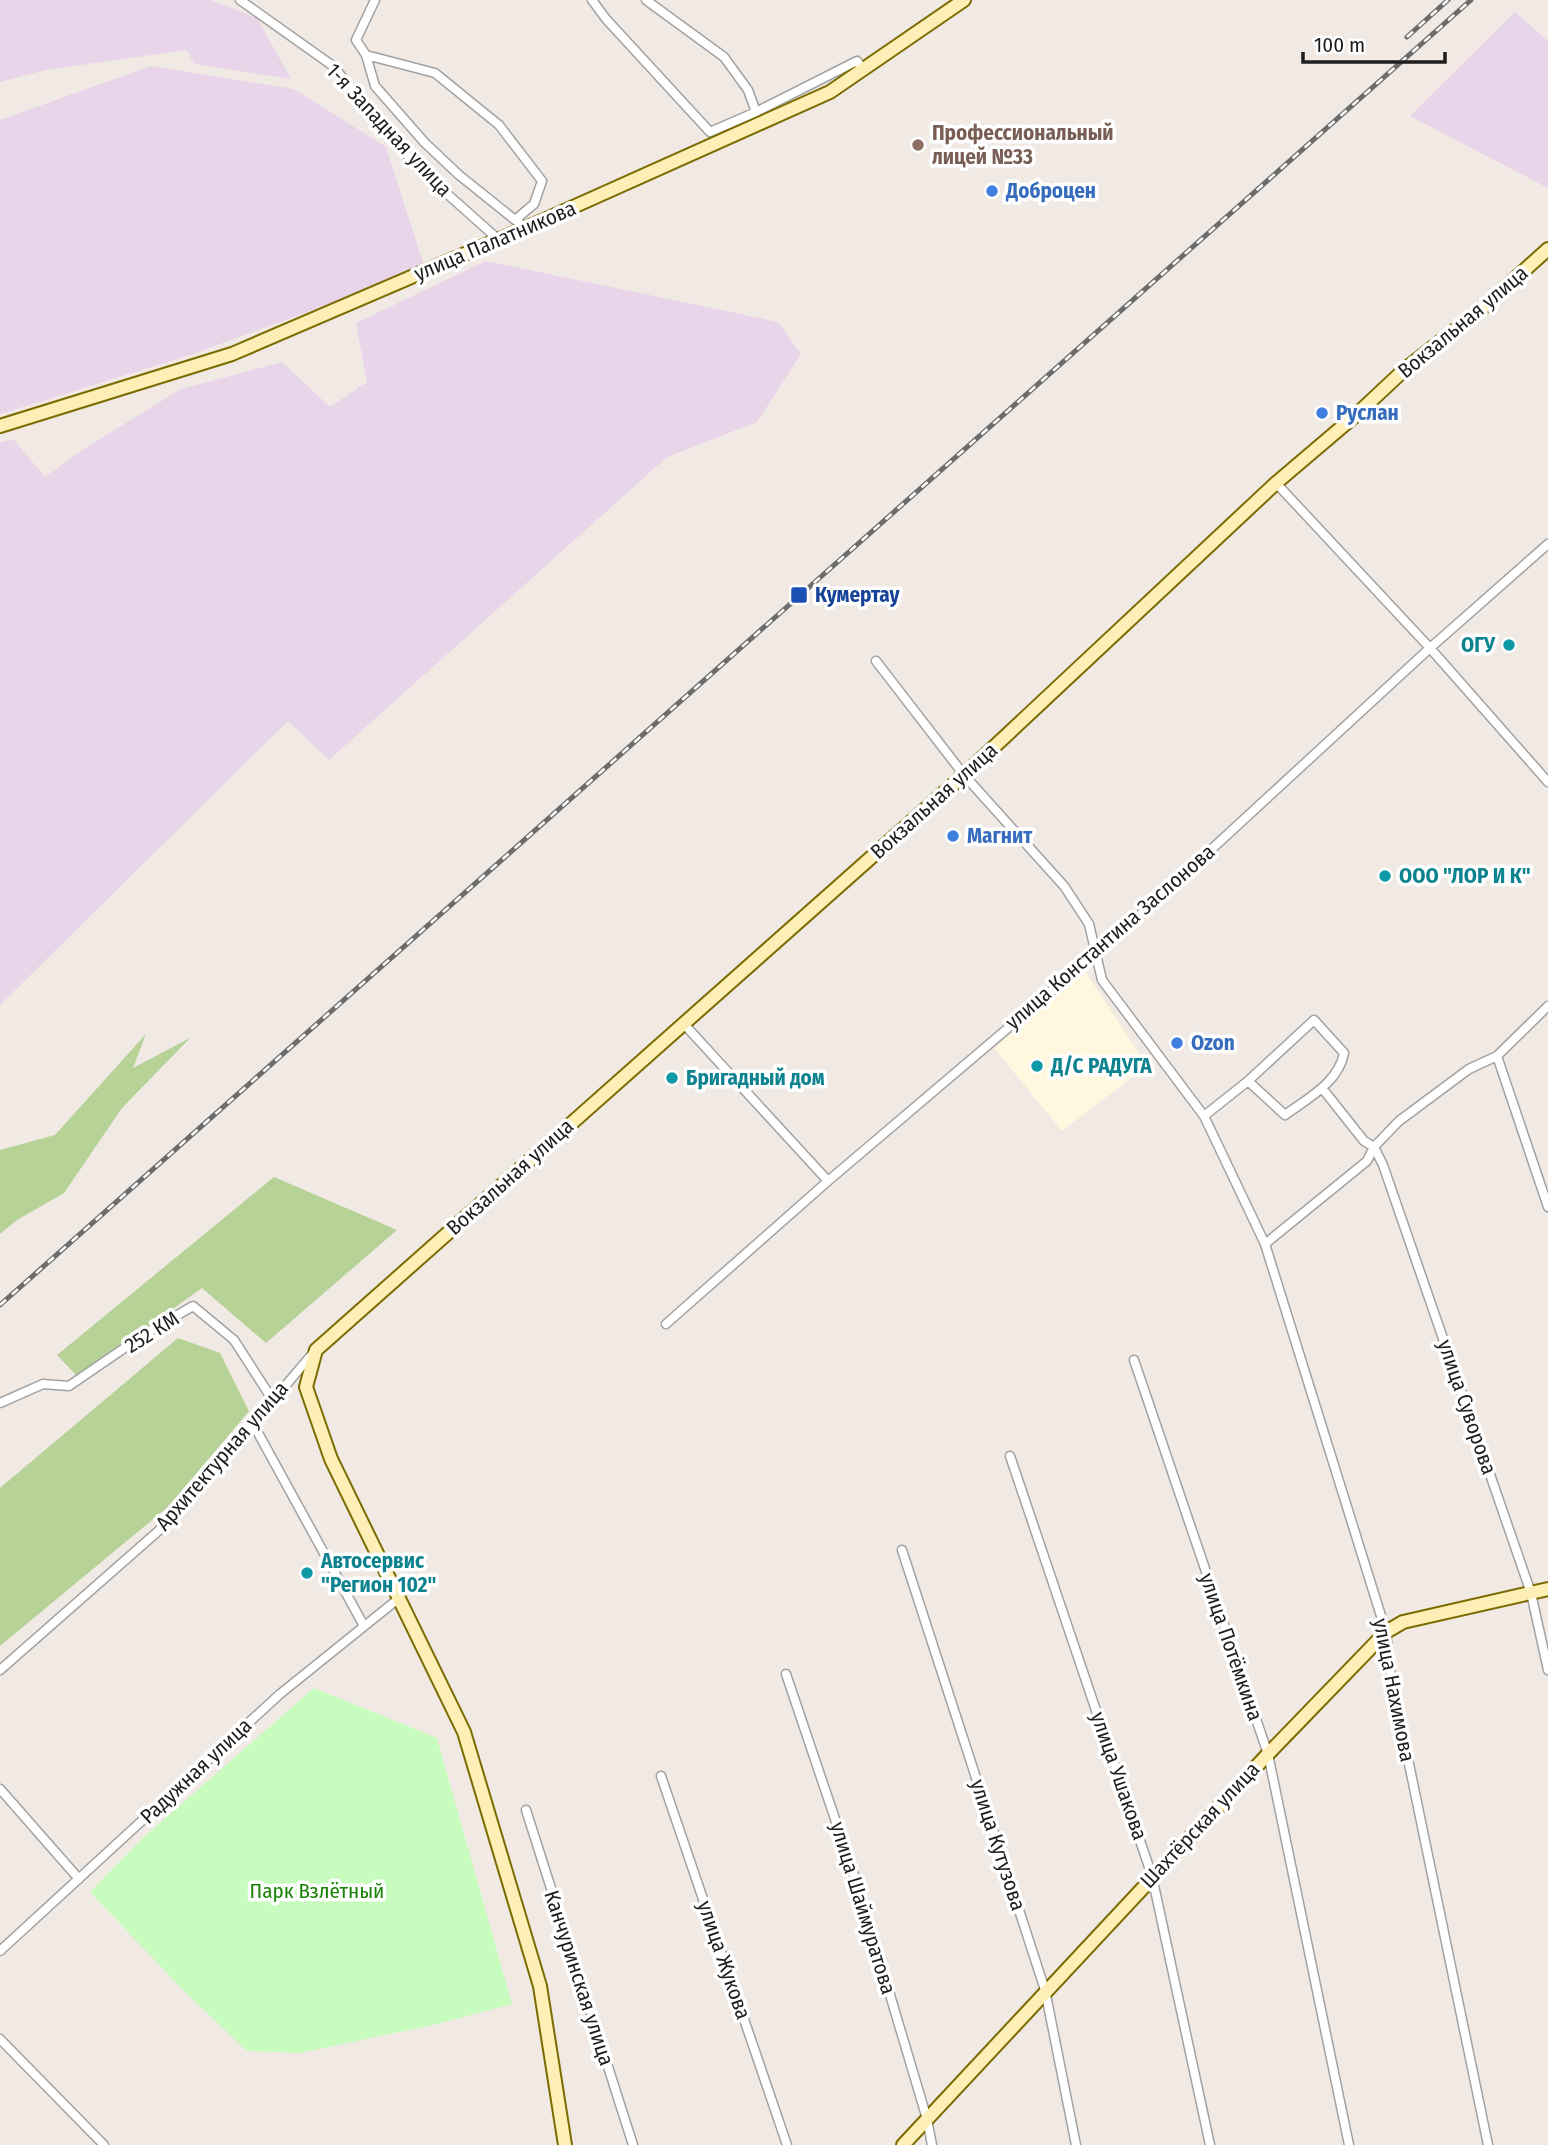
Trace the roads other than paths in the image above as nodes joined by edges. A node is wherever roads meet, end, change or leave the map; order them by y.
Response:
1 (240, 0) edge
2 (376, 0) edge
3 (592, 0) edge
4 (646, 0) edge
5 (957, 1) edge
6 (366, 55) junction
7 (863, 69) junction
8 (755, 112) junction
9 (515, 219) junction
10 (527, 227) junction
11 (499, 240) junction
12 (1548, 249) edge
13 (0, 426) edge
14 (1276, 483) junction
15 (1548, 544) edge
16 (1430, 648) junction
17 (876, 661) dead end
18 (964, 775) junction
19 (1548, 782) edge
20 (1096, 951) junction
21 (1548, 1006) edge
22 (683, 1023) junction
23 (1497, 1056) junction
24 (1248, 1081) junction
25 (1322, 1088) junction
26 (1204, 1116) junction
27 (1374, 1147) junction
28 (828, 1181) junction
29 (1548, 1207) edge
30 (1265, 1244) junction
31 (666, 1324) dead end
32 (316, 1350) junction
33 (1134, 1360) dead end
34 (272, 1399) junction
35 (0, 1403) edge
36 (252, 1422) junction
37 (1010, 1456) dead end
38 (902, 1550) dead end
39 (1548, 1589) edge
40 (1531, 1593) junction
41 (398, 1599) junction
42 (364, 1626) junction
43 (1386, 1632) junction
44 (0, 1670) edge
45 (1548, 1670) edge
46 (786, 1674) dead end
47 (1268, 1754) junction
48 (661, 1776) dead end
49 (0, 1789) edge
50 (526, 1810) dead end
51 (1152, 1876) junction
52 (79, 1879) junction
53 (0, 1951) edge
54 (1045, 1990) junction
55 (0, 2039) edge
56 (927, 2119) junction
57 (100, 2144) edge
58 (565, 2145) edge
59 (633, 2145) edge
60 (787, 2145) edge
61 (903, 2145) edge
62 (932, 2145) edge
63 (1076, 2145) edge
64 (1210, 2145) edge
65 (1349, 2145) edge
66 (1488, 2145) edge

1 - 11 street, 1-я Западная улица
2 - 6 street
3 - 8 street
4 - 8 street
5 - 7 main road, улица Палатникова
6 - 9 street
6 - 9 street
7 - 8 street
7 - 10 main road, улица Палатникова
9 - 10 street
10 - 11 main road, улица Палатникова
11 - 13 main road, улица Палатникова
12 - 14 main road, Вокзальная улица
14 - 16 street
14 - 18 main road, Вокзальная улица
15 - 16 street, улица Константина Заслонова
16 - 19 street
16 - 20 street, улица Константина Заслонова
17 - 18 street, улица Нахимова
18 - 20 street, улица Нахимова
18 - 22 main road, Вокзальная улица
20 - 26 street, улица Нахимова
20 - 28 street, улица Константина Заслонова
21 - 23 street
22 - 28 street
22 - 32 main road, Вокзальная улица
23 - 27 street
23 - 29 street
24 - 25 street
24 - 25 street
24 - 26 street
25 - 27 street
26 - 30 street, улица Нахимова
27 - 30 street
27 - 40 street, улица Суворова
28 - 31 street, улица Константина Заслонова
30 - 43 street, улица Нахимова
32 - 34 street, Архитектурная улица
32 - 41 main road
33 - 47 street, улица Потёмкина
34 - 35 street, 252 КМ
34 - 36 street, Архитектурная улица
36 - 42 street
36 - 44 street, Архитектурная улица
37 - 51 street, улица Ушакова
38 - 54 street, улица Кутузова
39 - 40 main road, Шахтёрская улица
40 - 43 main road, Шахтёрская улица
40 - 45 street, улица Суворова
41 - 42 street, Радужная улица
41 - 58 main road
42 - 52 street, Радужная улица
43 - 47 main road, Шахтёрская улица
43 - 66 street, улица Нахимова
46 - 56 street, улица Шаймуратова
47 - 51 main road, Шахтёрская улица
47 - 65 street, улица Потёмкина
48 - 60 street, улица Жукова
49 - 52 street
50 - 59 street, Канчуринская улица
51 - 54 main road, Шахтёрская улица
51 - 64 street, улица Ушакова
52 - 53 street, Радужная улица
54 - 56 main road, Шахтёрская улица
54 - 63 street, улица Кутузова
55 - 57 street
56 - 61 main road, Шахтёрская улица
56 - 62 street, улица Шаймуратова

